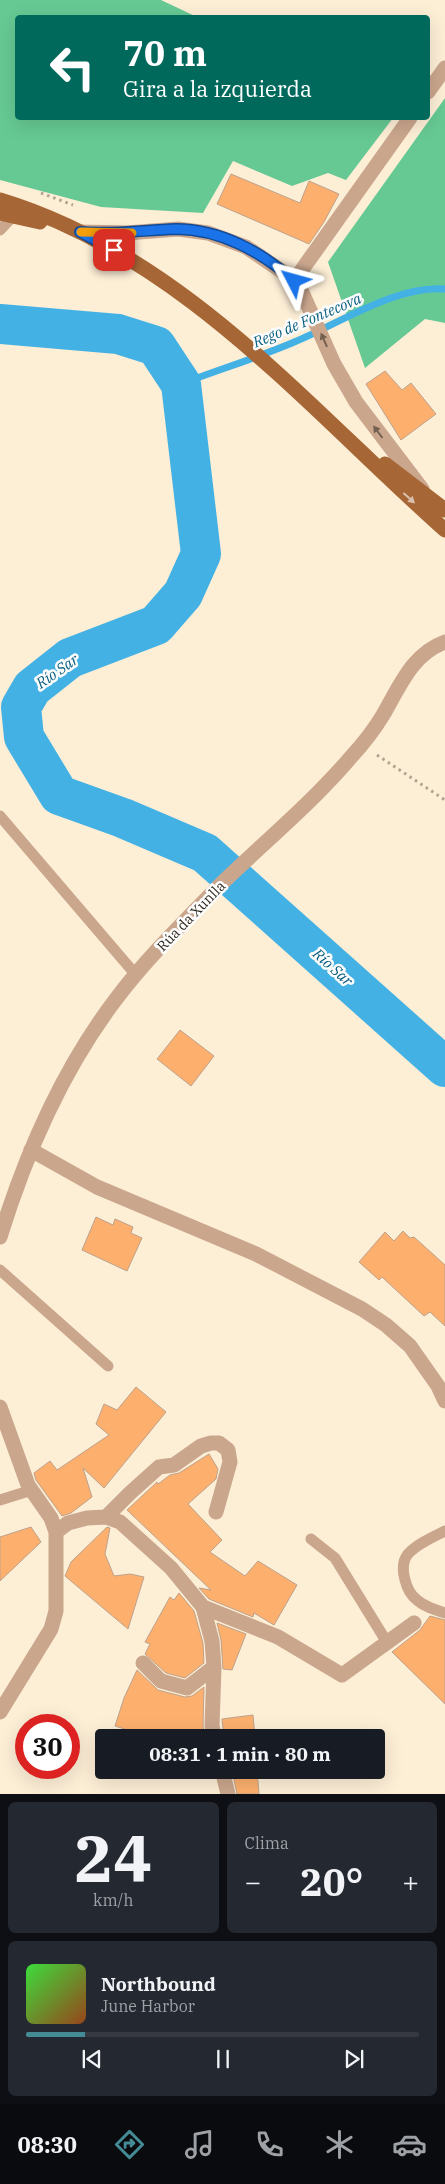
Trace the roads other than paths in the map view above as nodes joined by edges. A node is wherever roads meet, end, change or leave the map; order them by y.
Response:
1 (445, 68) edge
2 (430, 89) edge
3 (409, 120) edge
4 (0, 200) edge
5 (7, 215) edge
6 (0, 230) edge
7 (80, 232) junction
8 (294, 281) junction
9 (323, 416) junction
10 (429, 498) junction
11 (445, 510) edge
12 (445, 530) edge
13 (445, 642) edge
14 (0, 816) edge
15 (136, 974) junction
16 (31, 1150) junction
17 (0, 1237) edge
18 (0, 1270) edge
19 (108, 1366) dead end
20 (445, 1401) edge
21 (0, 1407) edge
22 (32, 1490) junction
23 (0, 1500) edge
24 (216, 1512) dead end
25 (106, 1517) junction
26 (56, 1532) junction
27 (445, 1532) edge
28 (311, 1540) dead end
29 (203, 1607) junction
30 (445, 1613) edge
31 (414, 1623) dead end
32 (388, 1644) junction
33 (143, 1663) dead end
34 (214, 1667) junction
35 (0, 1712) edge
36 (213, 1729) edge
37 (224, 1779) edge
38 (228, 1794) edge

1 - 2 street
3 - 8 street
4 - 7 main road
5 - 6 lane
5 - 7 main road
7 - 8 street
7 - 9 main road
10 -> 8 street
9 - 10 main road
9 -> 12 main road
10 - 11 main road
13 - 15 street, Rúa da Xunlla
14 - 15 lane
15 - 16 street, Rúa da Xunlla
16 - 17 street, Rúa da Xunlla
16 - 20 street
18 - 19 lane
21 - 22 street
22 - 23 lane
22 - 26 street
24 - 25 street
25 - 26 street
25 - 29 street
26 - 35 street
27 - 30 lane
28 - 32 lane
29 - 32 street
29 - 34 street
31 - 32 street
33 - 34 street
34 - 36 street
37 - 38 street

